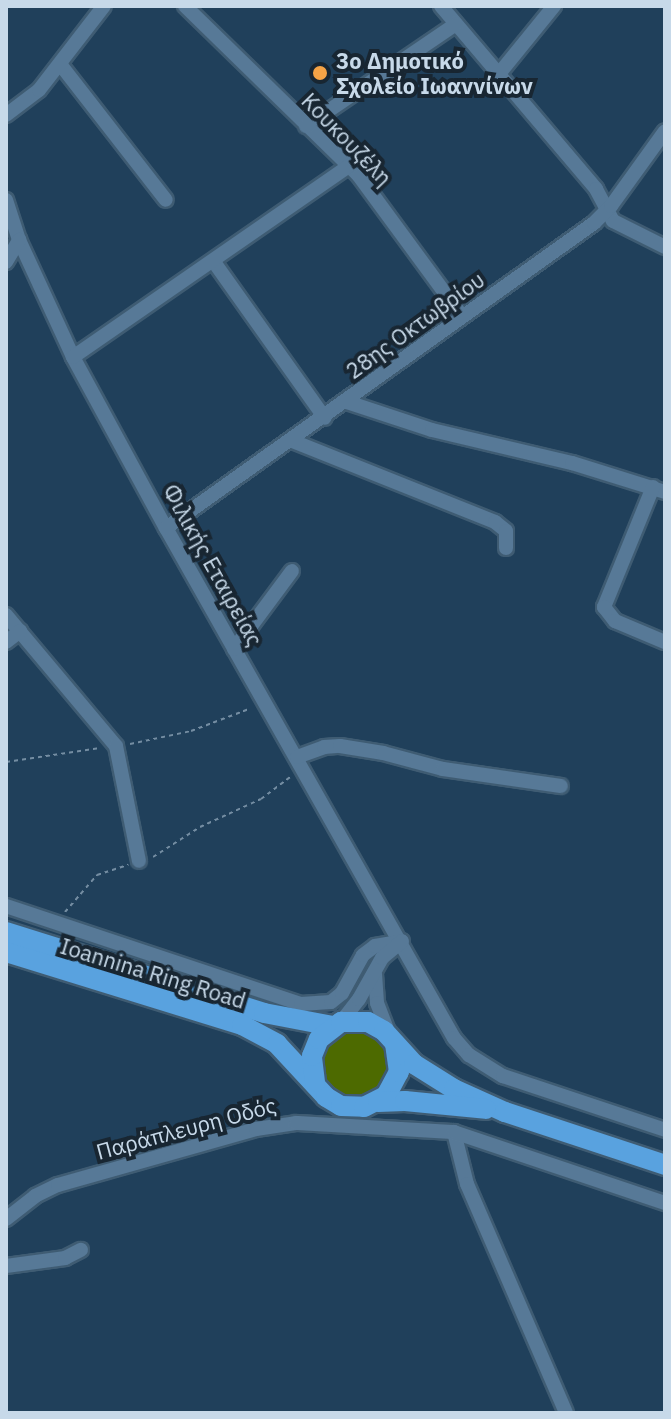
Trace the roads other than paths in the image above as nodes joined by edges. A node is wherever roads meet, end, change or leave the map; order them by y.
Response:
1 (104, 6) edge
2 (185, 6) edge
3 (441, 6) edge
4 (554, 6) edge
5 (456, 24) junction
6 (60, 64) junction
7 (498, 75) junction
8 (6, 115) edge
9 (306, 126) junction
10 (665, 131) edge
11 (349, 166) junction
12 (6, 200) edge
13 (166, 200) dead end
14 (607, 211) junction
15 (19, 240) junction
16 (665, 247) edge
17 (6, 262) edge
18 (214, 262) junction
19 (462, 316) junction
20 (73, 357) junction
21 (347, 402) junction
22 (325, 418) junction
23 (290, 440) junction
24 (659, 490) edge
25 (166, 528) junction
26 (506, 548) dead end
27 (292, 571) dead end
28 (6, 615) edge
29 (20, 631) junction
30 (6, 642) edge
31 (665, 642) edge
32 (234, 649) junction
33 (299, 761) junction
34 (561, 786) dead end
35 (139, 861) road end
36 (6, 906) edge
37 (6, 932) edge
38 (402, 941) junction
39 (6, 952) edge
40 (376, 969) junction
41 (336, 1024) junction
42 (393, 1041) junction
43 (315, 1083) junction
44 (378, 1102) junction
45 (505, 1112) junction
46 (348, 1118) junction
47 (665, 1130) edge
48 (454, 1132) junction
49 (665, 1165) edge
50 (665, 1203) edge
51 (6, 1219) edge
52 (81, 1250) dead end
53 (6, 1266) edge
54 (566, 1413) edge

1 - 6 street
2 - 9 street, Κουκουζέλη
3 - 5 street
4 - 7 street
5 - 7 street
5 - 9 street
6 - 8 street
6 - 13 street
7 - 14 street
9 - 11 street, Κουκουζέλη
10 - 14 street, 28ης Οκτωβρίου
11 - 18 street
11 - 19 street, Κουκουζέλη
12 - 15 street, Φιλικής Εταιρείας
14 - 16 street
14 - 19 street, 28ης Οκτωβρίου
15 - 17 street
15 - 20 street, Φιλικής Εταιρείας
18 - 20 street
18 - 22 street
19 - 21 street, 28ης Οκτωβρίου
20 - 25 street, Φιλικής Εταιρείας
21 - 22 street, 28ης Οκτωβρίου
21 - 24 street
22 - 23 street, 28ης Οκτωβρίου
23 - 25 street, 28ης Οκτωβρίου
23 - 26 street
24 - 31 street
25 - 32 street, Φιλικής Εταιρείας
27 - 32 street
28 - 29 street
29 - 30 street
29 - 35 street
32 - 33 street, Φιλικής Εταιρείας
33 - 34 street
33 - 38 street, Φιλικής Εταιρείας
36 - 38 street
37 - 41 highway, Ioannina Ring Road
38 - 40 street
38 - 47 street
39 - 43 highway, Ioannina Ring Road
40 - 41 street
40 - 42 street
41 - 42 highway, Ioannina Ring Road
41 - 43 highway
42 - 44 highway
42 - 45 highway, Ioannina Ring Road
43 - 46 highway, Ioannina Ring Road
44 - 45 highway, Ioannina Ring Road
44 - 46 highway, Ioannina Ring Road
45 - 49 highway, Ioannina Ring Road
46 - 48 street, Παράπλευρη Οδός
46 - 51 street, Παράπλευρη Οδός
48 - 50 street, Παράπλευρη Οδός
48 - 54 street
52 - 53 street

